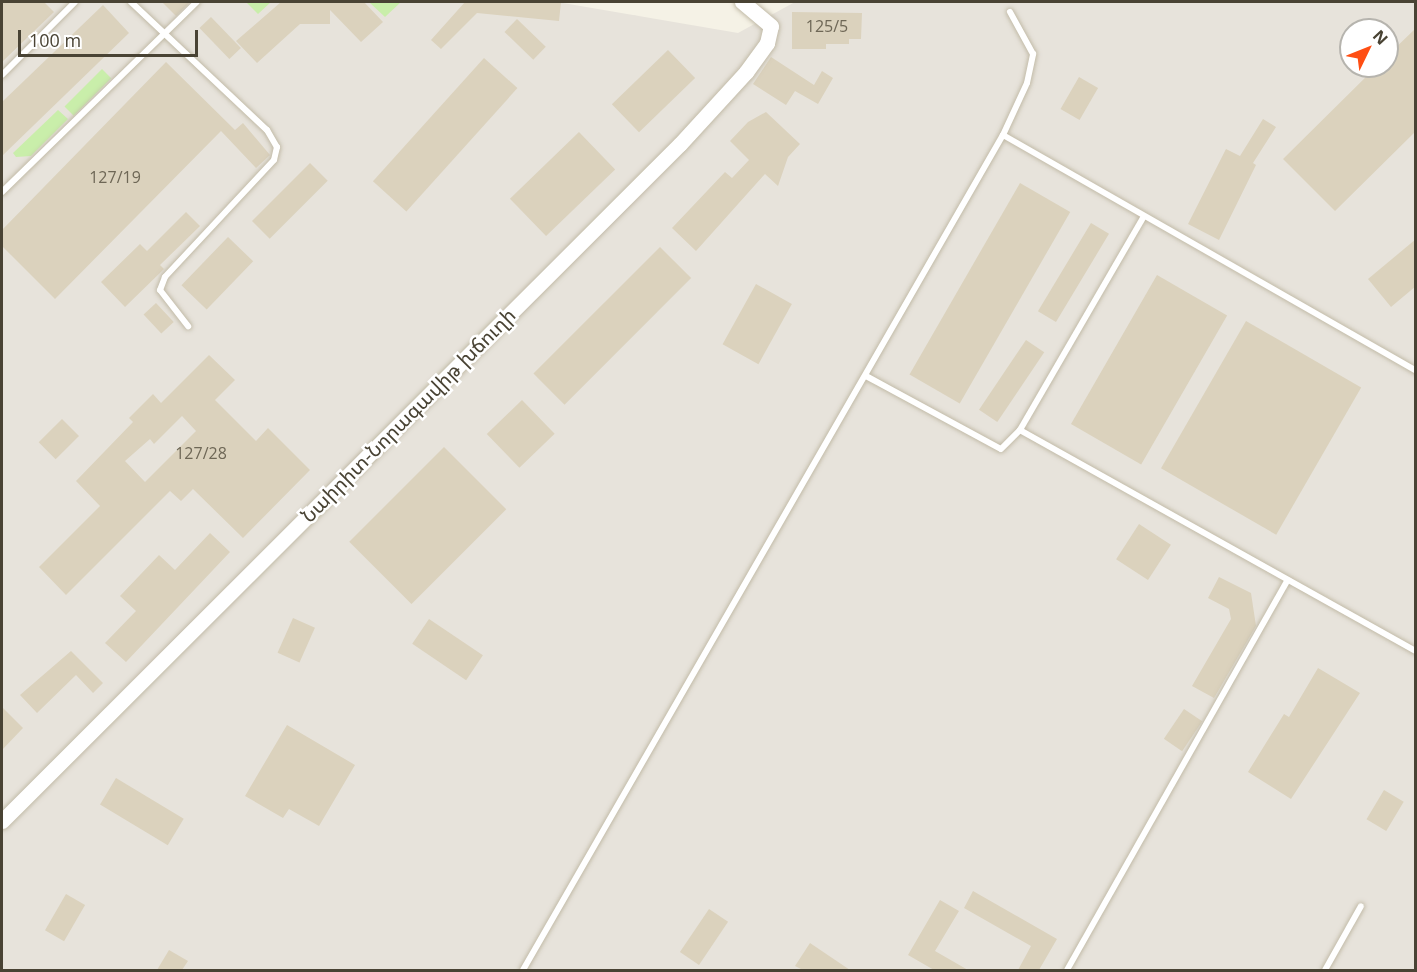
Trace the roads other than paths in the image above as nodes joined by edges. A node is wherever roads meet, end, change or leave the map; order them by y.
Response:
1 (75, 2) edge
2 (131, 2) edge
3 (197, 2) edge
4 (742, 2) edge
5 (1010, 12) dead end
6 (163, 34) junction
7 (2, 75) edge
8 (1003, 135) junction
9 (2, 192) edge
10 (1144, 216) junction
11 (188, 326) dead end
12 (1416, 371) edge
13 (866, 376) junction
14 (1020, 430) junction
15 (1288, 580) junction
16 (1416, 651) edge
17 (2, 821) edge
18 (1361, 906) dead end
19 (523, 970) edge
20 (1067, 970) edge
21 (1325, 970) edge

1 - 7 lane
2 - 6 lane
3 - 6 lane
4 - 17 street, Նաիրիտ-Նորագավիթ խճուղի
5 - 8 lane
6 - 9 lane
6 - 11 lane
8 - 10 lane
8 - 13 lane
10 - 12 lane
10 - 14 lane
13 - 14 lane
13 - 19 lane
14 - 15 lane
15 - 16 lane
15 - 20 lane
18 - 21 lane

